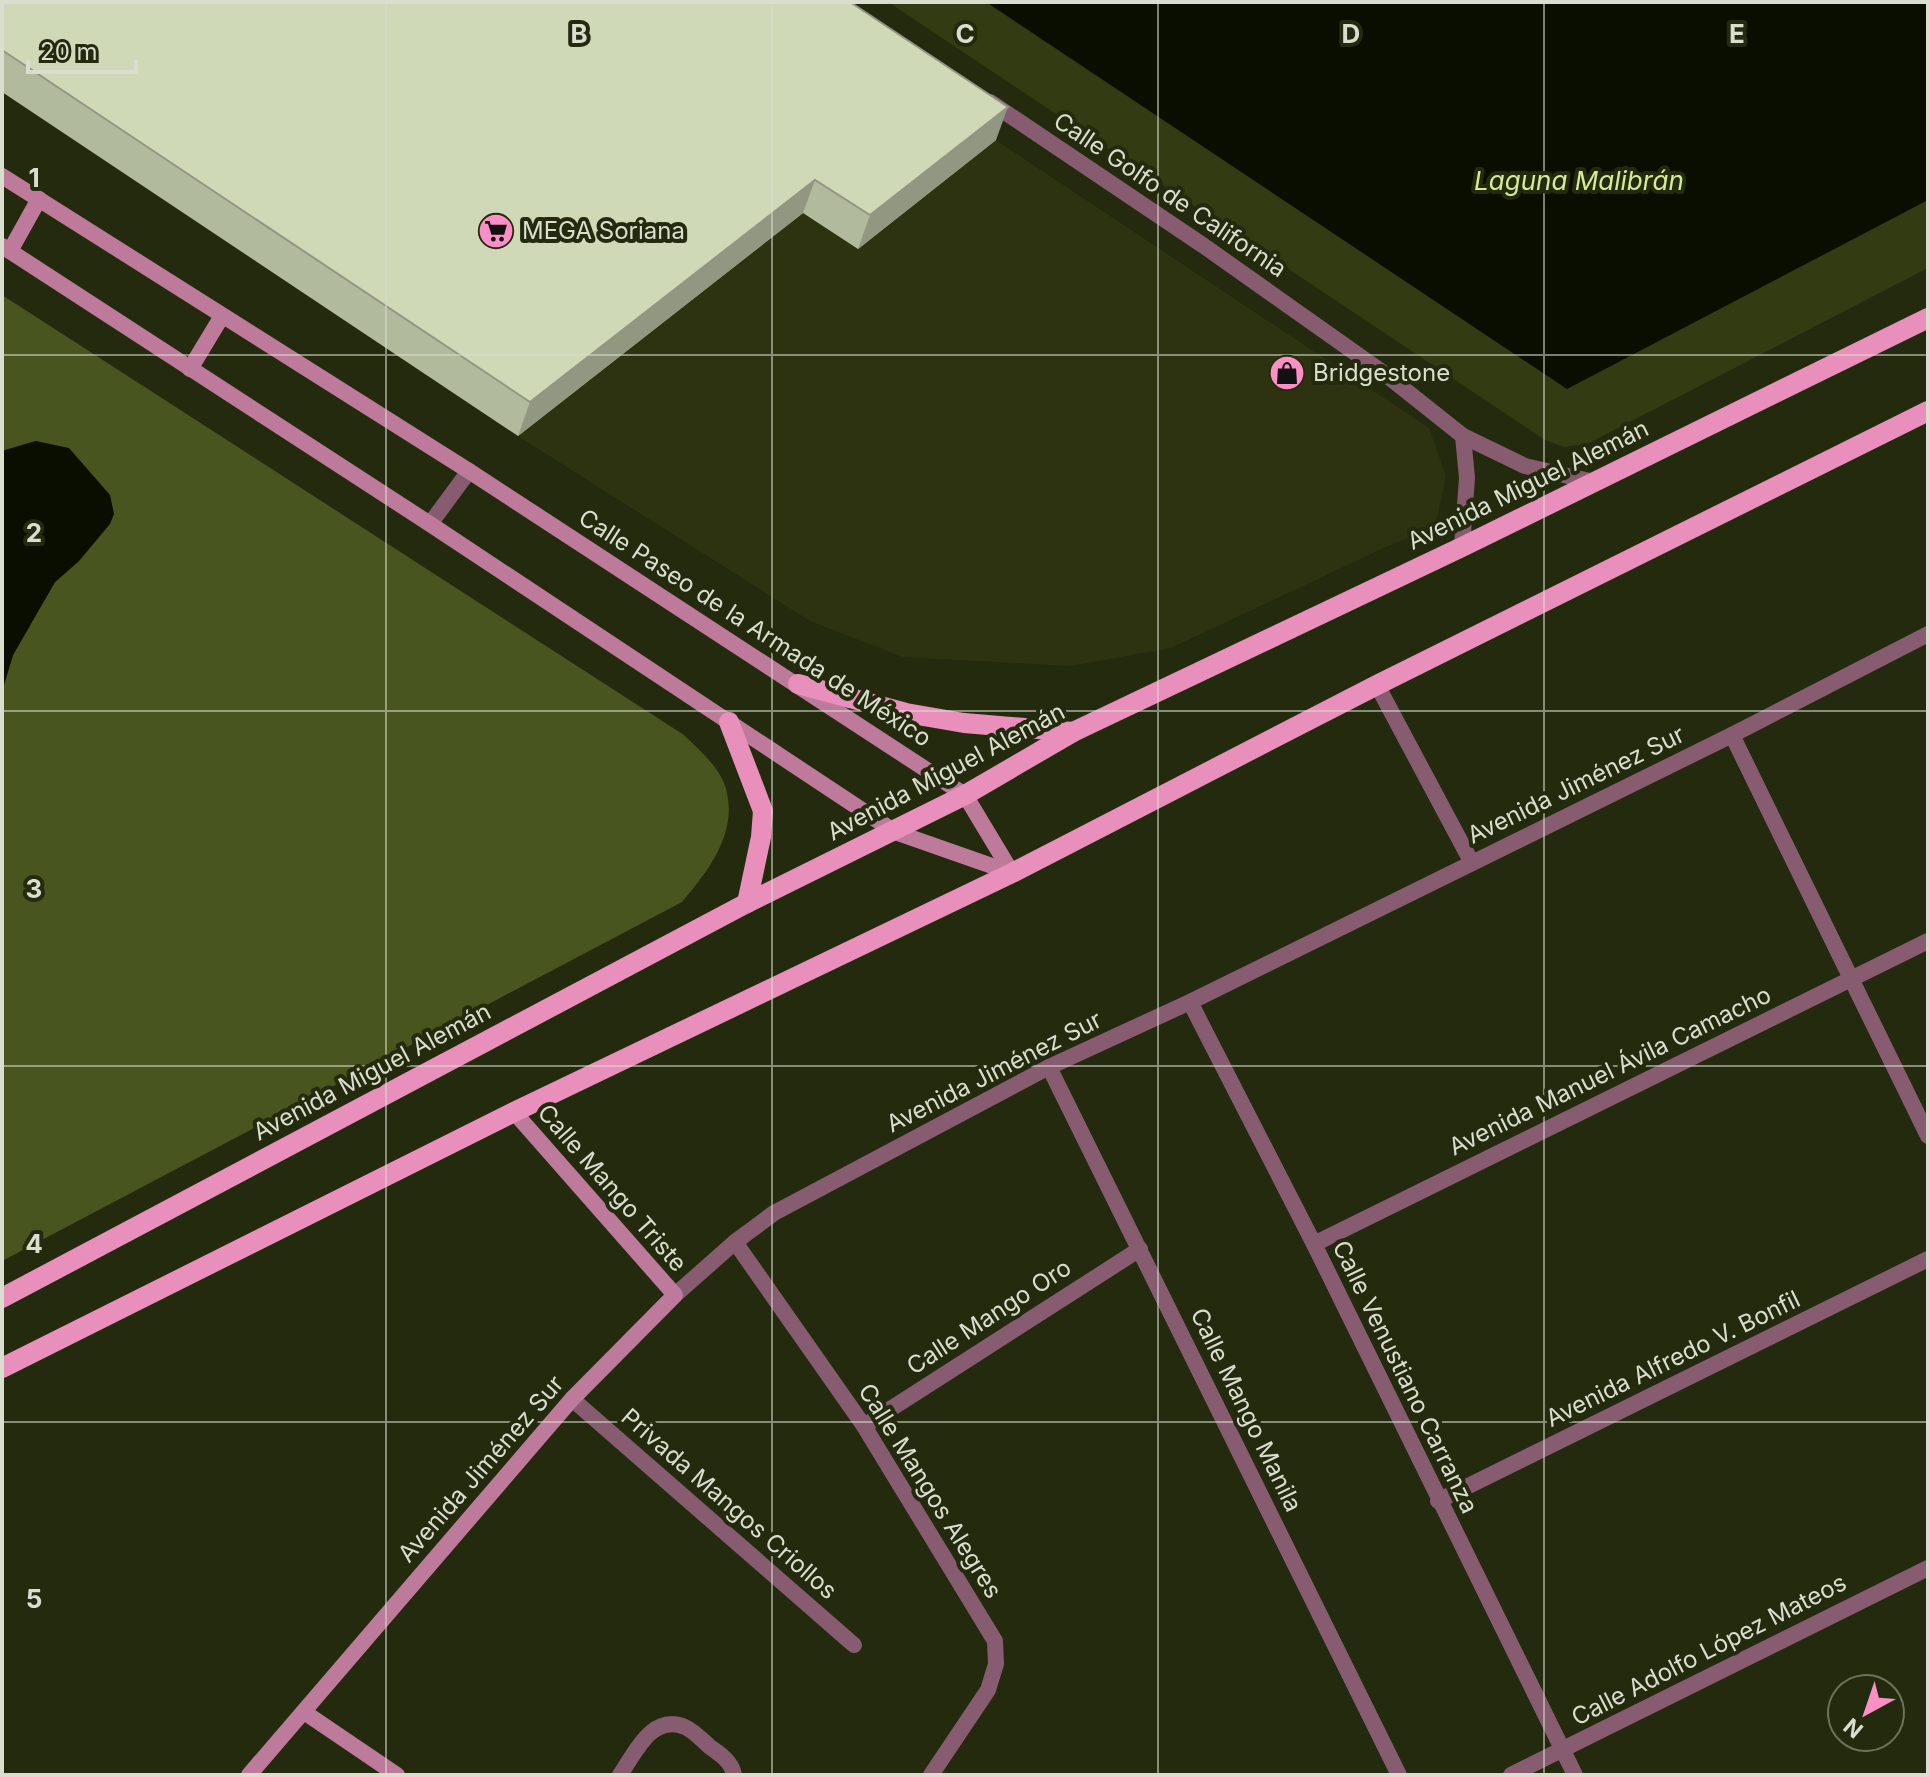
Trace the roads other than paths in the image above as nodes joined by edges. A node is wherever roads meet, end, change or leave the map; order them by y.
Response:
1 (972, 89) edge
2 (2, 176) edge
3 (39, 199) junction
4 (6, 248) edge
5 (222, 316) junction
6 (1928, 318) edge
7 (190, 369) junction
8 (1928, 411) edge
9 (1463, 436) junction
10 (469, 471) junction
11 (1594, 482) junction
12 (430, 524) junction
13 (1462, 547) junction
14 (1928, 634) edge
15 (798, 684) junction
16 (1377, 685) junction
17 (729, 722) junction
18 (1073, 732) junction
19 (1732, 735) junction
20 (965, 795) junction
21 (895, 832) junction
22 (1472, 863) junction
23 (1012, 873) junction
24 (747, 903) junction
25 (1928, 941) edge
26 (1851, 979) junction
27 (1190, 1002) junction
28 (1049, 1067) junction
29 (514, 1112) junction
30 (1928, 1136) edge
31 (735, 1242) junction
32 (1314, 1244) junction
33 (1140, 1249) junction
34 (1928, 1259) edge
35 (675, 1295) junction
36 (2, 1298) edge
37 (2, 1368) edge
38 (572, 1399) junction
39 (864, 1426) junction
40 (1438, 1501) junction
41 (1928, 1568) edge
42 (854, 1645) dead end
43 (304, 1712) junction
44 (1563, 1750) junction
45 (249, 1775) edge
46 (397, 1775) edge
47 (620, 1775) edge
48 (734, 1775) edge
49 (931, 1775) edge
50 (1399, 1775) edge
51 (1511, 1775) edge
52 (1575, 1775) edge

1 - 9 street, Calle Golfo de California
2 - 3 main road, Calle Paseo de la Armada de México
3 - 4 main road
3 - 5 main road, Calle Paseo de la Armada de México
4 - 7 main road
5 - 7 main road
5 - 10 main road, Calle Paseo de la Armada de México
6 - 11 main road, Avenida Miguel Alemán
7 - 12 main road
8 - 16 main road
9 - 11 street, Calle Golfo de California
9 - 13 street
10 - 12 street
10 - 15 main road, Calle Paseo de la Armada de México
11 - 13 main road, Avenida Miguel Alemán
12 - 17 main road
13 - 18 main road, Avenida Miguel Alemán
14 - 19 street, Avenida Jiménez Sur
15 - 18 main road
15 - 20 main road, Calle Paseo de la Armada de México
16 - 22 street
16 - 23 main road
17 - 21 main road
17 - 24 main road
18 - 20 main road, Avenida Miguel Alemán
19 - 22 street, Avenida Jiménez Sur
19 - 26 street
20 - 21 main road, Avenida Miguel Alemán
20 - 23 main road, Calle Paseo de la Armada de México
21 - 23 main road
21 - 24 main road, Avenida Miguel Alemán
22 - 27 street, Avenida Jiménez Sur
23 - 29 main road
24 - 36 main road, Avenida Miguel Alemán
25 - 26 street, Avenida Manuel Ávila Camacho
26 - 30 street
26 - 32 street, Avenida Manuel Ávila Camacho
27 - 28 street, Avenida Jiménez Sur
27 - 32 street, Calle Venustiano Carranza
28 - 31 street, Avenida Jiménez Sur
28 - 33 street, Calle Mango Manila
29 - 35 main road, Calle Mango Triste
29 - 37 main road
31 - 35 street, Avenida Jiménez Sur
31 - 39 street, Calle Mangos Alegres
32 - 40 street, Calle Venustiano Carranza
33 - 39 street, Calle Mango Oro
33 - 50 street, Calle Mango Manila
34 - 40 street, Avenida Alfredo V. Bonfil
35 - 38 main road, Avenida Jiménez Sur
38 - 42 street, Privada Mangos Criollos
38 - 43 main road, Avenida Jiménez Sur
39 - 49 street, Calle Mangos Alegres
40 - 44 street, Calle Venustiano Carranza
41 - 44 street, Calle Adolfo López Mateos
43 - 45 main road, Avenida Jiménez Sur
43 - 46 main road
44 - 51 street, Calle Adolfo López Mateos
44 - 52 street, Calle Venustiano Carranza
47 - 48 street

